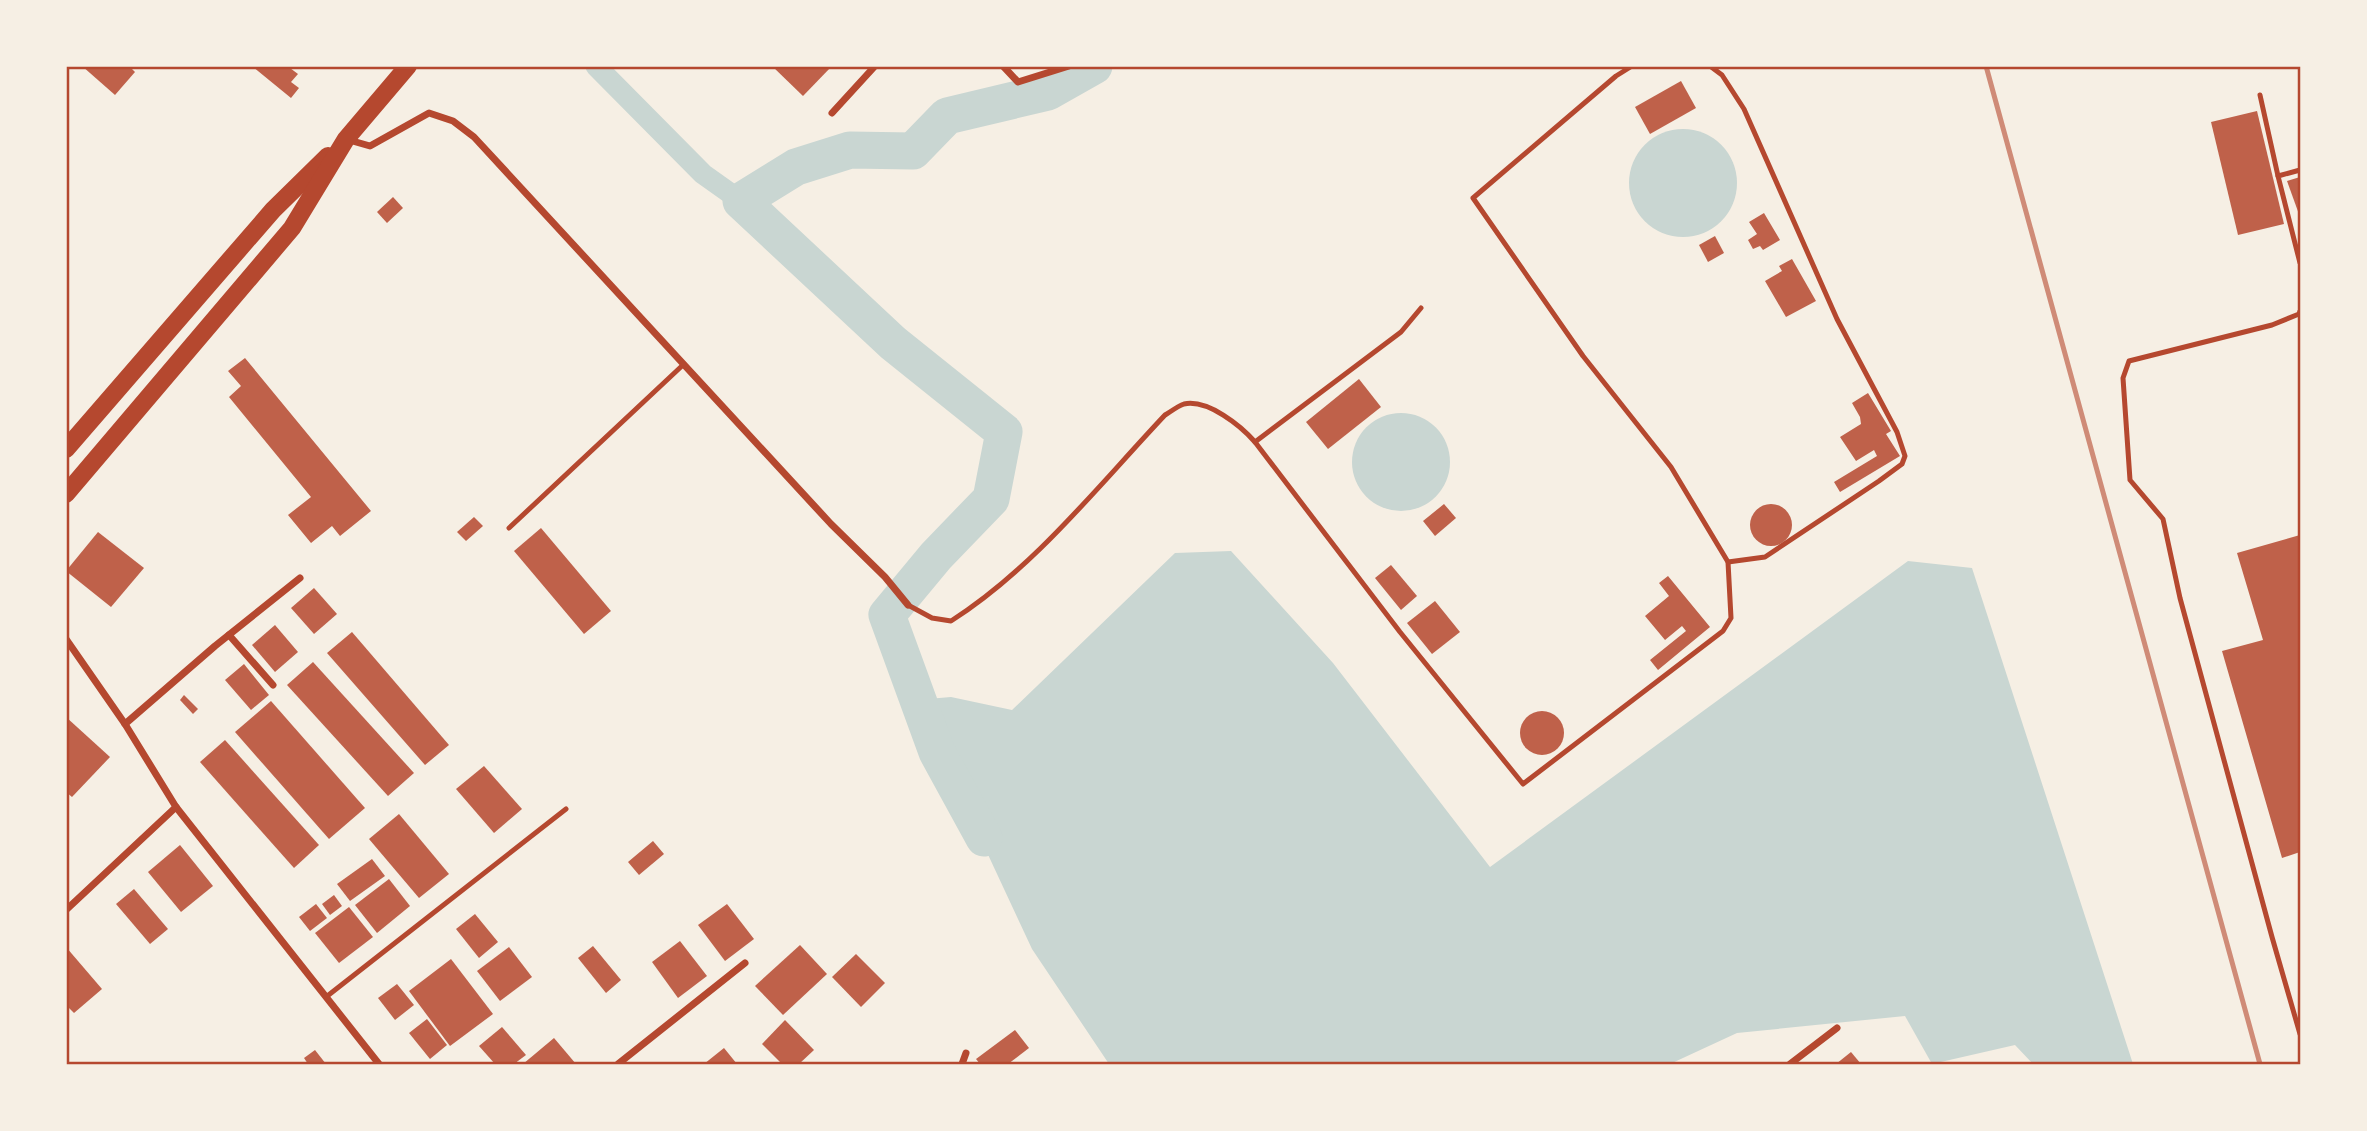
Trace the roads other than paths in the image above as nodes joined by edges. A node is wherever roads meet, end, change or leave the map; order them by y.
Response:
1 (408, 66) edge
2 (875, 66) edge
3 (1003, 66) edge
4 (1069, 66) edge
5 (1632, 66) edge
6 (1710, 66) edge
7 (2260, 95) dead end
8 (832, 113) dead end
9 (346, 139) junction
10 (2301, 170) edge
11 (2278, 176) junction
12 (2301, 263) edge
13 (1422, 309) dead end
14 (2301, 310) edge
15 (684, 364) junction
16 (1255, 442) junction
17 (66, 450) edge
18 (66, 494) edge
19 (509, 528) dead end
20 (1728, 562) junction
21 (300, 578) dead end
22 (908, 605) joint
23 (229, 635) junction
24 (66, 639) edge
25 (272, 685) dead end
26 (125, 724) junction
27 (176, 807) junction
28 (566, 809) dead end
29 (66, 910) edge
30 (745, 963) dead end
31 (326, 997) junction
32 (1838, 1028) dead end
33 (2301, 1034) edge
34 (966, 1053) dead end
35 (379, 1065) edge
36 (618, 1065) edge
37 (962, 1065) edge
38 (1790, 1065) edge

1 - 9 main road
2 - 8 street
3 - 4 street
5 - 20 lane
6 - 20 lane
7 - 11 lane
9 - 15 street
9 - 17 main road
9 - 18 main road
10 - 11 lane
11 - 12 lane
13 - 16 lane
14 - 33 lane
15 - 19 lane
15 - 22 street
16 - 20 lane
16 - 22 lane
21 - 23 street
23 - 25 street
23 - 26 street
24 - 26 street
26 - 27 street
27 - 29 street
27 - 31 street
28 - 31 lane
30 - 36 street
31 - 35 street
32 - 38 street
34 - 37 street

